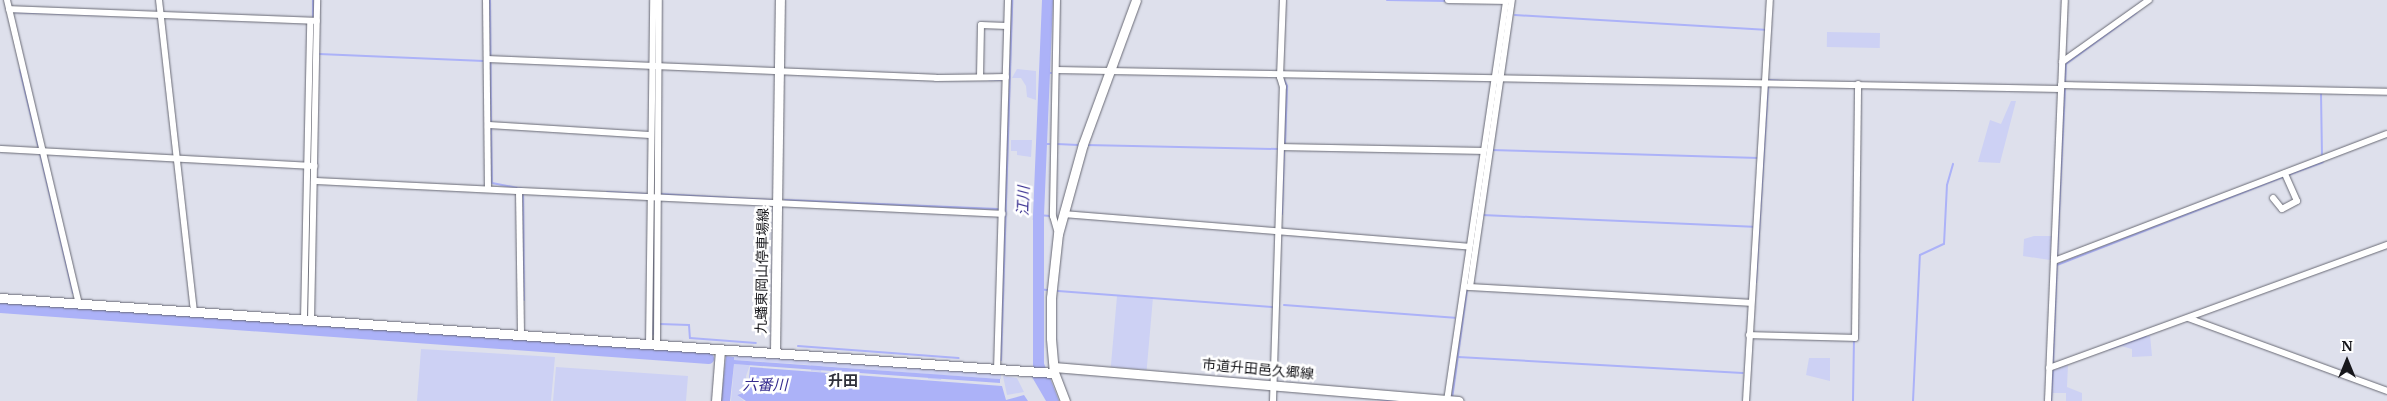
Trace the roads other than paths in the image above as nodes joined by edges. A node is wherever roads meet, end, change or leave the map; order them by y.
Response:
1 (160, 0) edge
2 (317, 0) edge
3 (486, 0) edge
4 (653, 0) edge
5 (659, 0) edge
6 (780, 0) edge
7 (1008, 0) edge
8 (1057, 0) edge
9 (1136, 0) edge
10 (1283, 0) edge
11 (1448, 0) edge
12 (1508, 0) edge
13 (1770, 0) edge
14 (2065, 0) edge
15 (2149, 0) edge
16 (7, 8) edge
17 (161, 13) junction
18 (314, 21) junction
19 (1008, 26) junction
20 (490, 59) junction
21 (2062, 62) junction
22 (655, 66) junction
23 (1056, 70) junction
24 (1110, 71) junction
25 (778, 72) junction
26 (1282, 73) junction
27 (980, 77) junction
28 (1006, 77) junction
29 (1499, 77) junction
30 (1767, 82) junction
31 (1856, 84) junction
32 (2061, 87) junction
33 (2387, 92) edge
34 (490, 125) junction
35 (2387, 134) edge
36 (651, 135) junction
37 (0, 148) edge
38 (1283, 148) junction
39 (41, 150) junction
40 (1483, 151) junction
41 (178, 157) junction
42 (311, 166) junction
43 (2286, 175) junction
44 (314, 181) junction
45 (488, 188) junction
46 (522, 191) junction
47 (654, 197) junction
48 (2273, 198) dead end
49 (776, 202) junction
50 (1002, 214) junction
51 (1063, 214) junction
52 (1281, 232) junction
53 (1058, 234) junction
54 (2387, 244) edge
55 (1469, 247) junction
56 (2056, 261) junction
57 (1467, 287) junction
58 (0, 298) edge
59 (1751, 303) junction
60 (79, 304) junction
61 (194, 312) junction
62 (2188, 318) junction
63 (308, 320) junction
64 (521, 335) junction
65 (1751, 335) junction
66 (653, 345) junction
67 (720, 350) junction
68 (775, 352) junction
69 (2051, 368) junction
70 (997, 370) junction
71 (1052, 371) junction
72 (1275, 384) junction
73 (2387, 391) edge
74 (1452, 400) edge
75 (716, 401) edge
76 (1065, 401) edge
77 (1273, 401) edge
78 (1746, 401) edge
79 (2048, 401) edge

1 - 17 street
2 - 18 street
3 - 20 street
4 - 22 street
5 - 22 street
6 - 25 street, 九蟠東岡山停車場線
7 - 19 street
8 - 23 street
9 - 24 street
10 - 26 street
11 - 12 street
12 - 29 street
13 - 30 street
14 - 21 street
15 - 21 street
16 - 17 street
16 - 39 street
17 - 18 street
17 - 41 street
18 - 42 street
19 - 27 street
19 - 28 street
20 - 22 street
20 - 34 street
21 - 32 street
22 - 25 street
22 - 36 street
22 - 47 street
23 - 24 street
23 - 53 street
24 - 26 street
24 - 51 street
25 - 27 street
25 - 49 street, 九蟠東岡山停車場線
26 - 29 street
26 - 38 street
27 - 28 street
28 - 50 street
29 - 30 street
29 - 40 street
29 - 57 street
30 - 31 street
30 - 59 street
31 - 32 street
31 - 65 street
32 - 33 street
32 - 56 street
34 - 36 street
34 - 45 street
35 - 43 street
36 - 47 street
37 - 39 street
38 - 40 street
38 - 52 street
39 - 41 street
39 - 60 street
40 - 55 street
41 - 42 street
41 - 61 street
42 - 44 street
42 - 63 street
43 - 48 street
43 - 56 street
44 - 45 street
44 - 63 street
45 - 46 street
46 - 47 street
46 - 64 street
47 - 49 street
47 - 66 street
49 - 50 street
49 - 68 street, 九蟠東岡山停車場線
50 - 70 street
51 - 52 street
51 - 53 street
52 - 55 street
52 - 72 street
53 - 71 street
54 - 62 street
55 - 57 street
56 - 69 street
57 - 59 street
57 - 74 street
58 - 60 street
59 - 65 street
60 - 61 street
61 - 63 street
62 - 69 street
62 - 73 street
63 - 64 street
64 - 66 street
65 - 78 street
66 - 67 street
67 - 68 street
67 - 75 street
68 - 70 street, 九蟠東岡山停車場線
69 - 79 street
70 - 71 street, 九蟠東岡山停車場線
71 - 72 street, 市道升田邑久郷線
71 - 76 street
72 - 74 street, 市道升田邑久郷線
72 - 77 street

